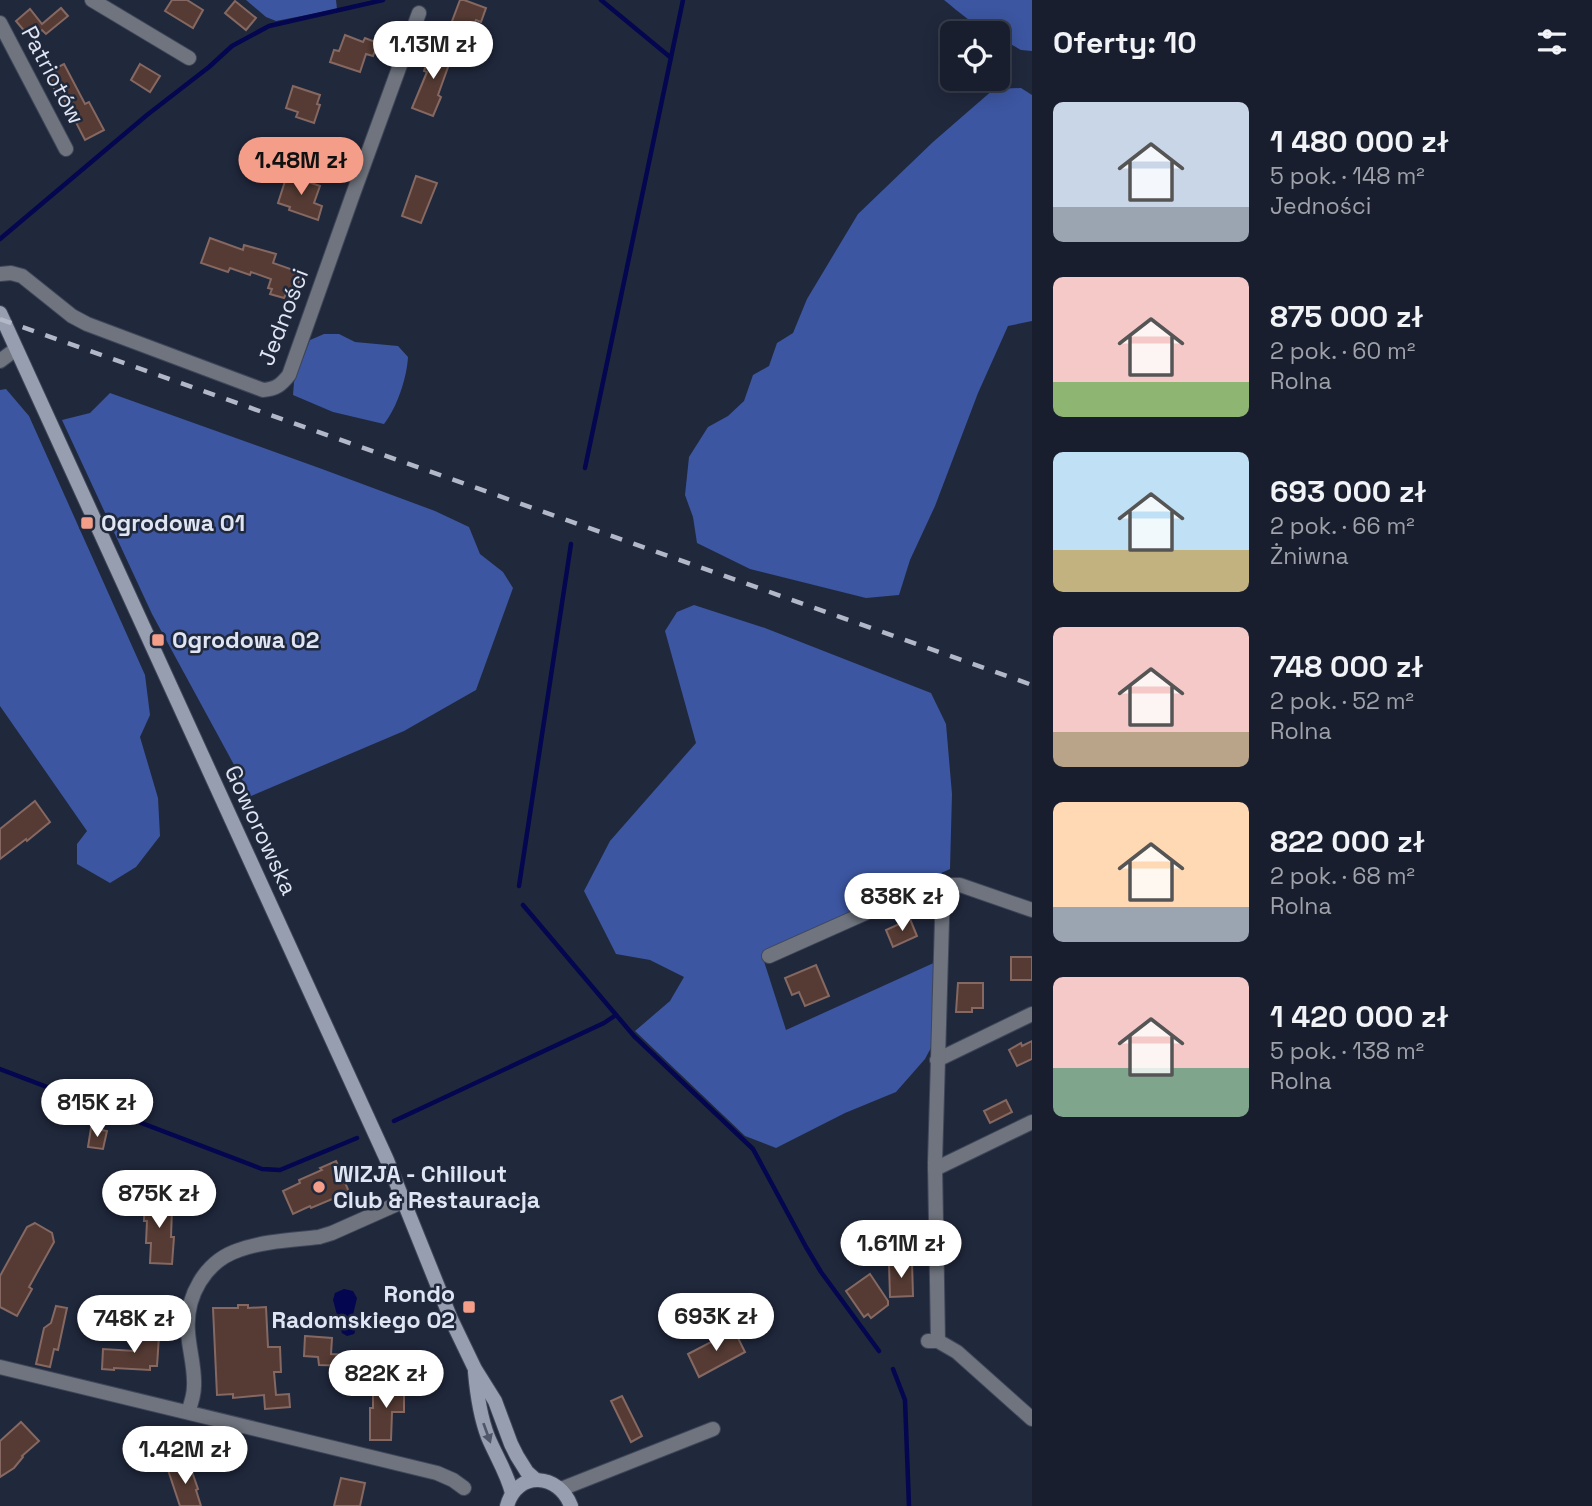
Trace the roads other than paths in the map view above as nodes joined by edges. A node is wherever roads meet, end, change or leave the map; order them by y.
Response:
1 (92, 0) edge
2 (419, 13) dead end
3 (0, 23) edge
4 (189, 58) dead end
5 (66, 149) dead end
6 (0, 274) edge
7 (0, 313) edge
8 (16, 349) junction
9 (0, 361) edge
10 (943, 885) junction
11 (1032, 910) edge
12 (769, 956) dead end
13 (1032, 1014) edge
14 (937, 1060) junction
15 (1032, 1122) edge
16 (935, 1169) junction
17 (404, 1201) junction
18 (0, 1367) edge
19 (475, 1369) junction
20 (188, 1412) junction
21 (1032, 1419) edge
22 (713, 1429) dead end
23 (536, 1480) junction
24 (464, 1488) dead end
25 (561, 1489) junction
26 (510, 1500) edge
27 (571, 1506) edge

1 - 4 street
2 - 6 street, Jedności
3 - 5 street, Patriotów
7 - 8 main road, Goworowska
8 - 9 street
8 - 17 main road, Goworowska
10 - 11 street
10 - 12 street
10 - 14 street
13 - 14 street
14 - 16 street
15 - 16 street
16 - 21 street
17 - 19 main road, Goworowska
17 - 20 street
18 - 20 street
19 - 23 main road, Goworowska
19 -> 26 main road, Goworowska
20 - 24 street
22 - 25 street
23 - 25 main road
23 - 26 main road
25 - 27 main road

